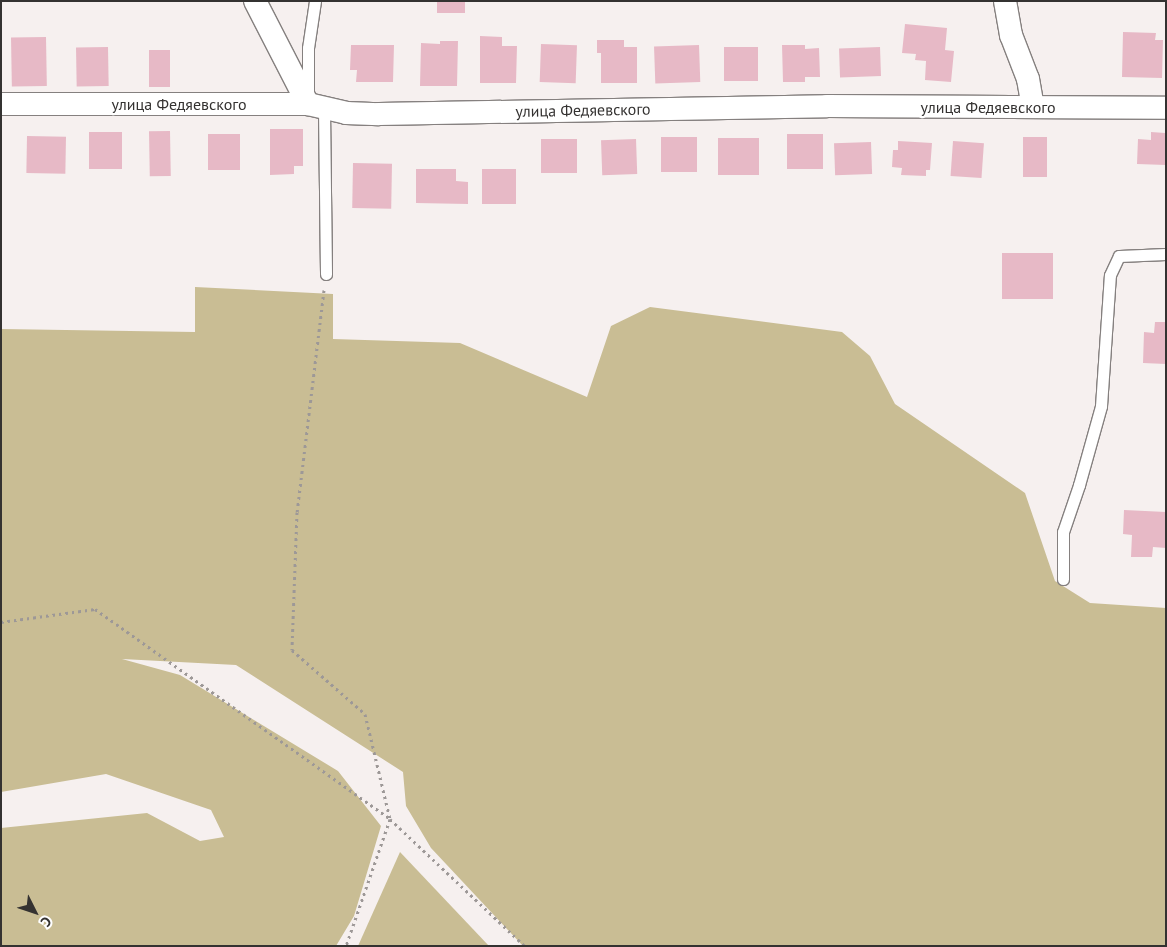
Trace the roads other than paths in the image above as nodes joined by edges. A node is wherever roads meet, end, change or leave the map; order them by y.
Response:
1 (255, 1) edge
2 (315, 1) edge
3 (1005, 1) edge
4 (1, 104) edge
5 (316, 106) junction
6 (1033, 107) junction
7 (1166, 108) edge
8 (1166, 254) edge
9 (326, 274) road end
10 (1064, 579) dead end

1 - 5 street
2 - 5 lane
3 - 6 street
4 - 5 street, улица Федяевского
5 - 6 street, улица Федяевского
5 - 9 lane
6 - 7 street, улица Федяевского
8 - 10 lane

